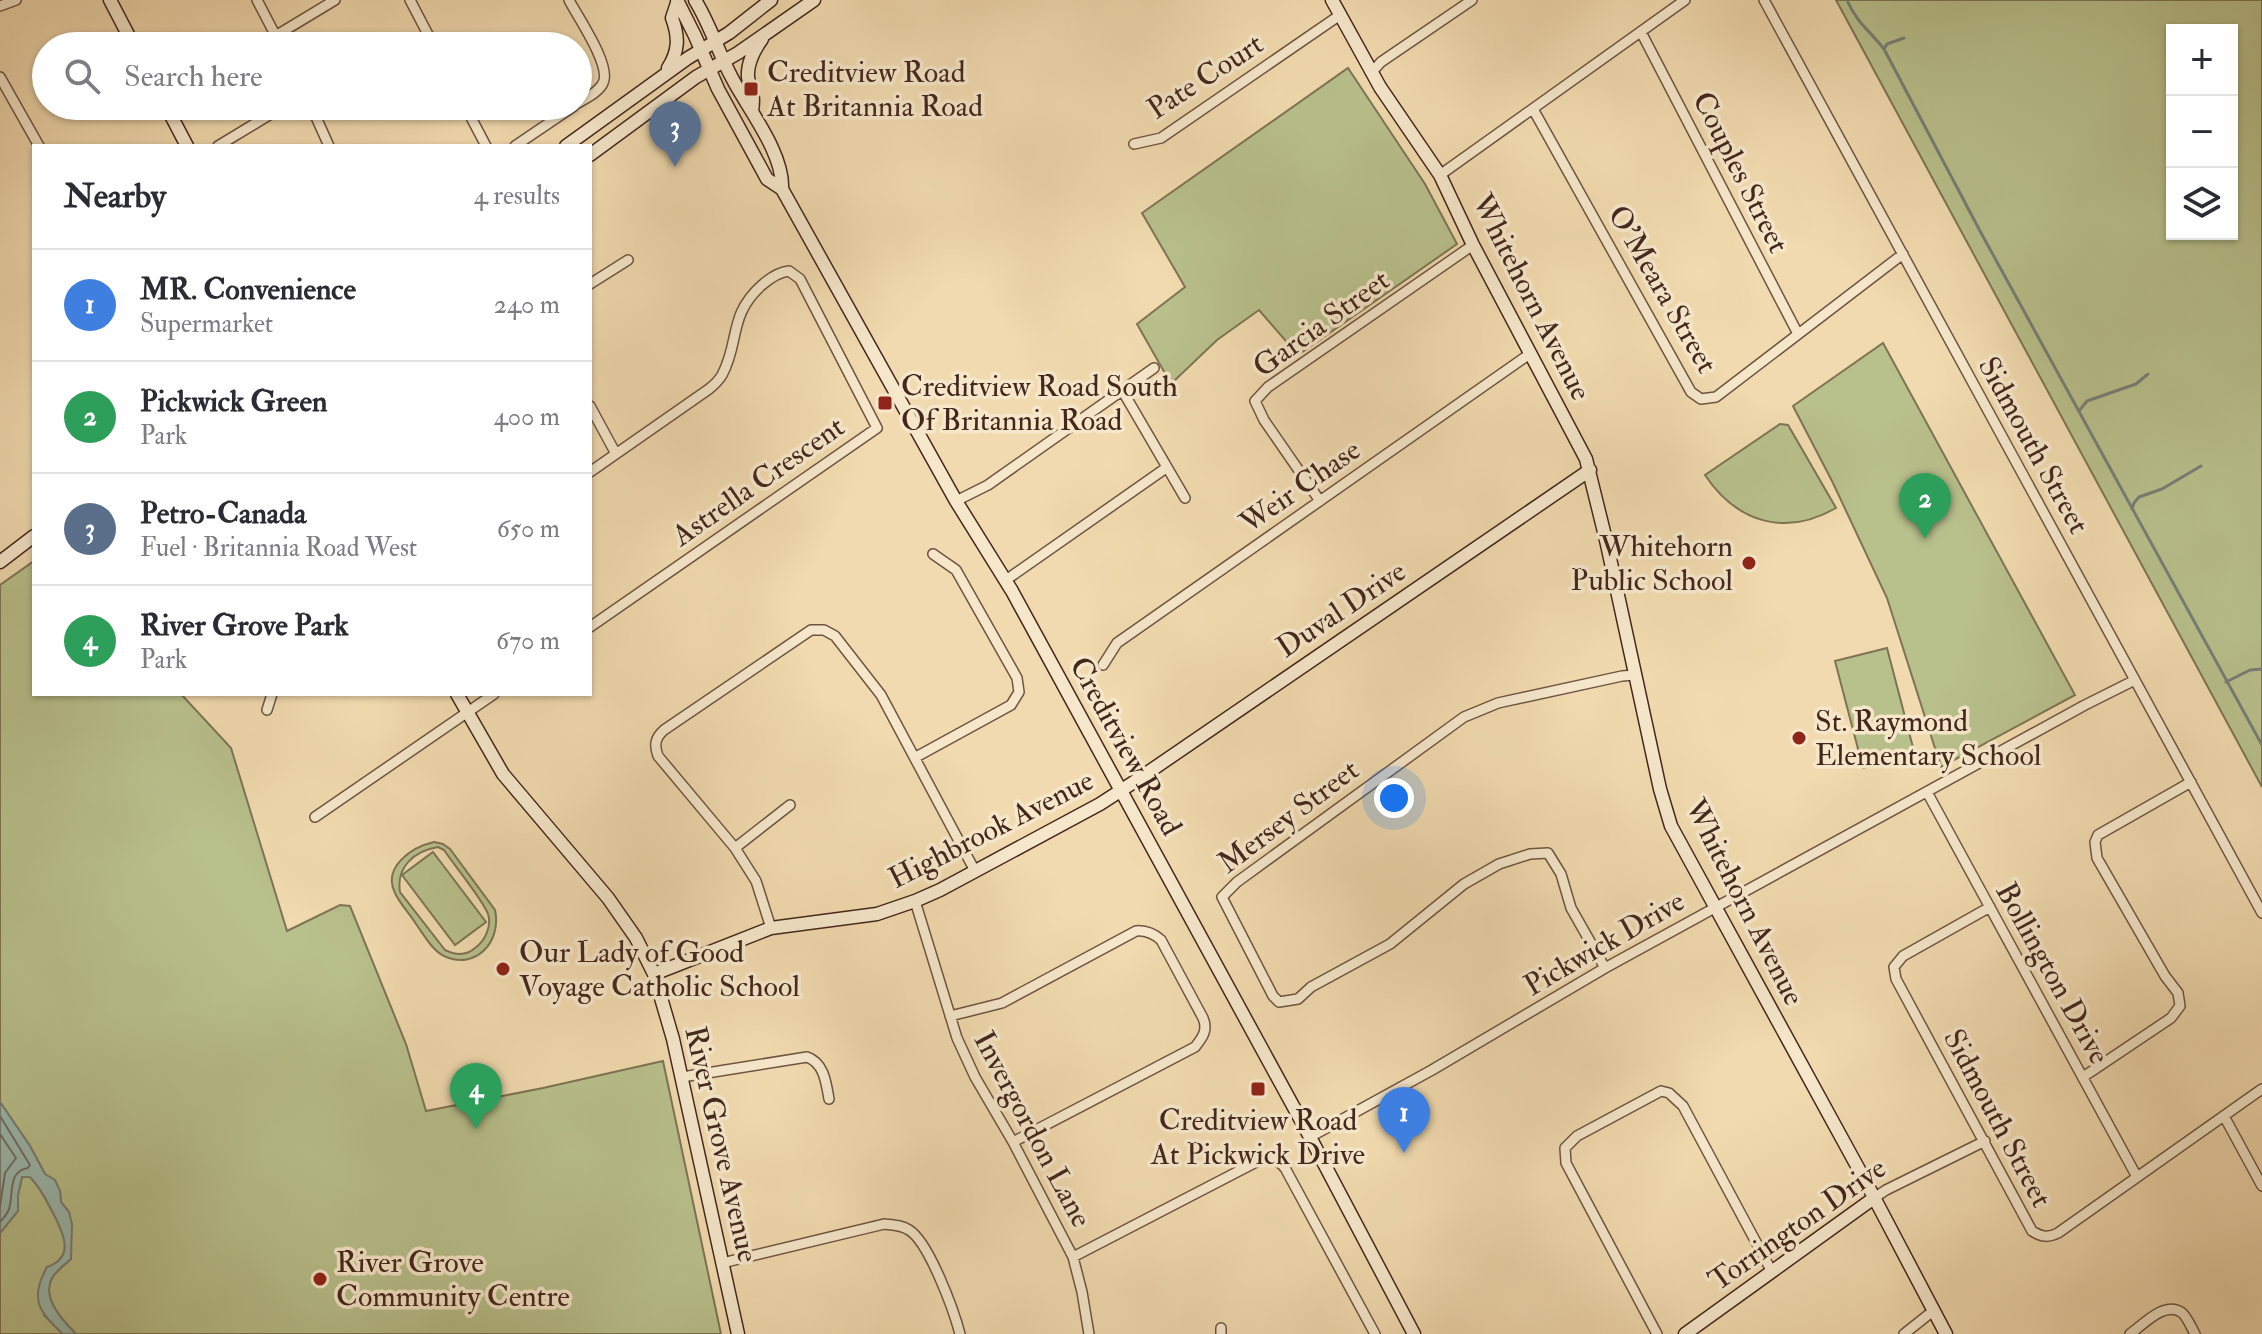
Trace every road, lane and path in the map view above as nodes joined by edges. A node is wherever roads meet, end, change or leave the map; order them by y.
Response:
1 (16, 0) edge
2 (110, 0) edge
3 (257, 0) edge
4 (335, 0) edge
5 (410, 0) edge
6 (569, 0) edge
7 (695, 0) edge
8 (771, 0) edge
9 (814, 0) edge
10 (1332, 0) edge
11 (1472, 0) edge
12 (1685, 0) edge
13 (1764, 0) edge
14 (677, 2) edge
15 (0, 6) edge
16 (1340, 15) junction
17 (127, 32) edge
18 (275, 32) edge
19 (282, 32) edge
20 (427, 32) edge
21 (586, 32) edge
22 (1641, 32) junction
23 (766, 33) junction
24 (716, 40) junction
25 (592, 42) edge
26 (701, 50) junction
27 (724, 61) junction
28 (710, 69) junction
29 (1371, 73) junction
30 (664, 74) junction
31 (0, 77) edge
32 (592, 93) edge
33 (1533, 109) junction
34 (752, 111) junction
35 (173, 120) edge
36 (261, 120) edge
37 (317, 120) edge
38 (472, 120) edge
39 (554, 120) edge
40 (38, 144) edge
41 (186, 144) edge
42 (221, 144) edge
43 (328, 144) edge
44 (485, 144) edge
45 (518, 144) edge
46 (569, 144) edge
47 (1134, 144) dead end
48 (592, 154) edge
49 (1440, 175) junction
50 (782, 189) junction
51 (1473, 245) junction
52 (1903, 254) junction
53 (628, 260) dead end
54 (592, 283) edge
55 (1798, 334) junction
56 (1531, 353) junction
57 (1154, 368) dead end
58 (1122, 390) junction
59 (592, 410) edge
60 (616, 454) junction
61 (1166, 468) junction
62 (1590, 470) junction
63 (592, 471) edge
64 (1185, 498) dead end
65 (956, 501) junction
66 (1320, 501) junction
67 (32, 538) edge
68 (933, 554) dead end
69 (0, 562) edge
70 (1006, 580) junction
71 (592, 626) edge
72 (1103, 665) dead end
73 (1635, 675) junction
74 (2135, 680) junction
75 (271, 696) edge
76 (458, 696) edge
77 (491, 696) edge
78 (267, 710) dead end
79 (467, 713) junction
80 (916, 757) junction
81 (2191, 782) junction
82 (1121, 791) junction
83 (1927, 792) junction
84 (790, 805) dead end
85 (315, 817) dead end
86 (735, 848) junction
87 (975, 871) junction
88 (915, 901) junction
89 (1714, 907) junction
90 (1990, 907) junction
91 (2262, 913) edge
92 (771, 928) junction
93 (1605, 968) junction
94 (654, 974) junction
95 (950, 1016) junction
96 (682, 1077) junction
97 (2083, 1077) junction
98 (2262, 1089) edge
99 (829, 1099) dead end
100 (2224, 1116) junction
101 (1310, 1137) junction
102 (1985, 1141) junction
103 (1013, 1142) junction
104 (2137, 1177) junction
105 (2262, 1186) edge
106 (1874, 1198) junction
107 (1073, 1257) junction
108 (722, 1263) junction
109 (1772, 1272) junction
110 (1933, 1311) junction
111 (738, 1334) edge
112 (960, 1334) edge
113 (1089, 1334) edge
114 (1375, 1334) edge
115 (1414, 1334) edge
116 (1657, 1334) edge
117 (1685, 1334) edge
118 (1904, 1334) edge
119 (1946, 1334) edge
120 (2130, 1334) edge
121 (2195, 1334) edge

1 - 15 street
2 - 17 street
3 - 18 street
4 - 19 street
5 - 20 street
6 - 21 street
7 - 24 street, Creditview Road
8 - 24 street
9 - 23 street
10 - 16 street, Whitehorn Avenue
11 - 29 street
12 - 22 street
13 - 52 street, Sidmouth Street
14 - 26 street, Creditview Road
14 - 30 street
16 - 29 street, Whitehorn Avenue
16 - 47 street, Pate Court
22 - 33 street
22 - 55 street, Couples Street
23 - 27 street
23 - 34 street
24 - 26 street
24 - 27 street, Creditview Road
25 - 32 street
26 - 28 street, Creditview Road
26 - 30 street
27 - 28 street
27 - 34 street, Creditview Road
28 - 48 street
28 - 50 street, Creditview Road
29 - 49 street, Whitehorn Avenue
30 - 46 street
31 - 40 street
33 - 49 street
33 - 55 street, O'Meara Street
34 - 50 street, Creditview Road
35 - 41 street
36 - 42 street
37 - 43 street
38 - 44 street
39 - 45 street
49 - 51 street, Whitehorn Avenue
50 - 65 street, Creditview Road
51 - 56 street, Whitehorn Avenue
51 - 66 street, Garcia Street
52 - 55 street, O'Meara Street
52 - 74 street, Sidmouth Street
53 - 54 street
56 - 62 street, Whitehorn Avenue
56 - 66 street, Weir Chase
57 - 58 street
58 - 61 street
58 - 65 street
59 - 60 street
60 - 63 street, Astrella Crescent
60 - 71 street, Astrella Crescent
61 - 64 street
61 - 70 street
62 - 73 street, Whitehorn Avenue
62 - 82 street, Duval Drive
65 - 70 street, Creditview Road
66 - 72 street, Weir Chase
67 - 69 street
68 - 80 street
70 - 82 street, Creditview Road
73 - 89 street, Whitehorn Avenue
73 - 93 street, Mersey Street
74 - 81 street, Sidmouth Street
74 - 83 street, Pickwick Drive
75 - 78 street
76 - 79 street, River Grove Avenue
77 - 79 street
79 - 85 street
79 - 94 street, River Grove Avenue
80 - 86 street
80 - 87 street
81 - 91 street, Sidmouth Street
81 - 97 street
82 - 87 street, Highbrook Avenue
82 - 101 street, Creditview Road
83 - 89 street, Pickwick Drive
83 - 90 street, Bollington Drive
84 - 86 street
86 - 92 street
87 - 88 street, Highbrook Avenue
88 - 92 street, Highbrook Avenue
88 - 95 street, Invergordon Lane
89 - 93 street, Pickwick Drive
89 - 106 street, Whitehorn Avenue
90 - 97 street, Bollington Drive
90 - 102 street, Sidmouth Street
92 - 94 street, Highbrook Avenue
93 - 101 street, Pickwick Drive
94 - 96 street, River Grove Avenue
95 - 103 street, Invergordon Lane
95 - 103 street
96 - 99 street
96 - 108 street, River Grove Avenue
97 - 104 street, Bollington Drive
98 - 100 street, Sidmouth Street
100 - 104 street, Sidmouth Street
100 - 105 street
101 - 115 street, Creditview Road
102 - 104 street, Sidmouth Street
102 - 106 street, Torrington Drive
103 - 107 street, Invergordon Lane
106 - 109 street, Torrington Drive
106 - 110 street, Whitehorn Avenue
107 - 113 street, Invergordon Lane
107 - 114 street
108 - 111 street, River Grove Avenue
108 - 112 street
109 - 116 street
109 - 117 street, Torrington Drive
110 - 118 street
110 - 119 street, Whitehorn Avenue
120 - 121 street

